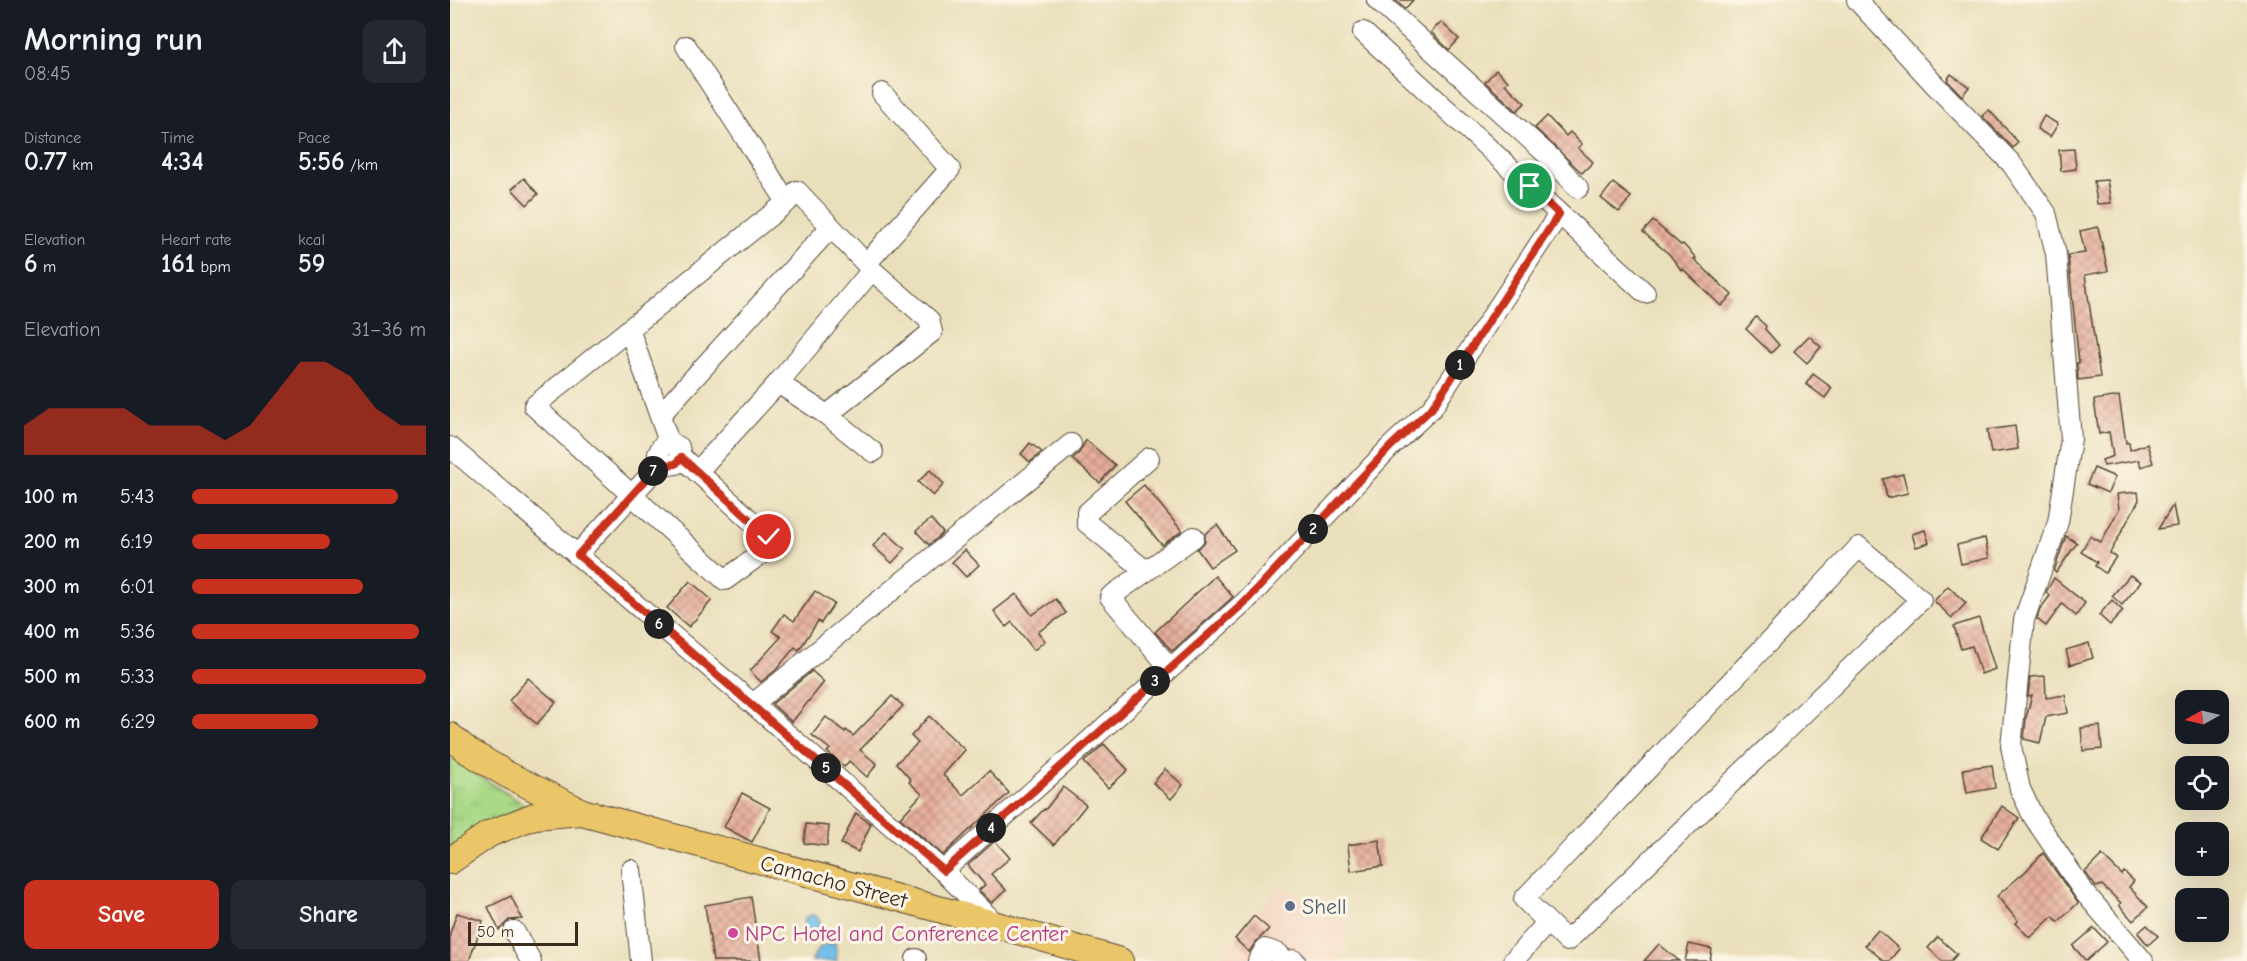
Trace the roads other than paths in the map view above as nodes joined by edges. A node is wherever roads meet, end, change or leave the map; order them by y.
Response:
1 (1377, 0) edge
2 (1857, 0) edge
3 (1363, 32) dead end
4 (686, 46) dead end
5 (882, 93) dead end
6 (1552, 159) junction
7 (1530, 186) junction
8 (1578, 188) dead end
9 (787, 202) junction
10 (1559, 214) junction
11 (830, 228) junction
12 (869, 267) junction
13 (1645, 293) dead end
14 (629, 329) junction
15 (778, 383) junction
16 (661, 414) junction
17 (827, 415) junction
18 (1071, 444) dead end
19 (450, 447) edge
20 (873, 452) dead end
21 (671, 454) junction
22 (1149, 458) dead end
23 (697, 472) junction
24 (632, 495) junction
25 (1194, 537) dead end
26 (578, 555) junction
27 (1146, 571) junction
28 (1170, 668) junction
29 (753, 704) junction
30 (450, 736) edge
31 (582, 812) junction
32 (450, 861) edge
33 (631, 870) dead end
34 (944, 871) junction
35 (1547, 923) junction
36 (997, 925) junction
37 (514, 931) dead end
38 (1289, 958) edge
39 (531, 961) edge
40 (641, 961) edge
41 (1120, 961) edge
42 (1258, 961) edge
43 (1513, 961) edge
44 (2143, 961) edge

1 - 6 street
2 - 44 street
3 - 7 street
4 - 9 street
5 - 12 street
6 - 7 street
6 - 8 street
7 - 10 street
9 - 11 street
9 - 14 street
10 - 13 street
10 - 28 street
11 - 12 street
11 - 16 street
12 - 15 street
12 - 17 street
14 - 16 street
14 - 24 street
15 - 17 street
15 - 23 street
16 - 21 street
17 - 20 street
18 - 29 street
19 - 26 street
21 - 23 street
21 - 24 street
22 - 27 street
23 - 24 street
24 - 26 street
25 - 27 street
26 - 29 street
27 - 28 street
28 - 34 street
29 - 34 street
30 - 31 main road, Camacho Street
31 - 32 main road, Camacho Street
31 - 36 main road, Camacho Street
33 - 40 street
34 - 36 street
35 - 35 street
35 - 43 street
36 - 41 main road, Camacho Street
37 - 39 street
38 - 42 street

